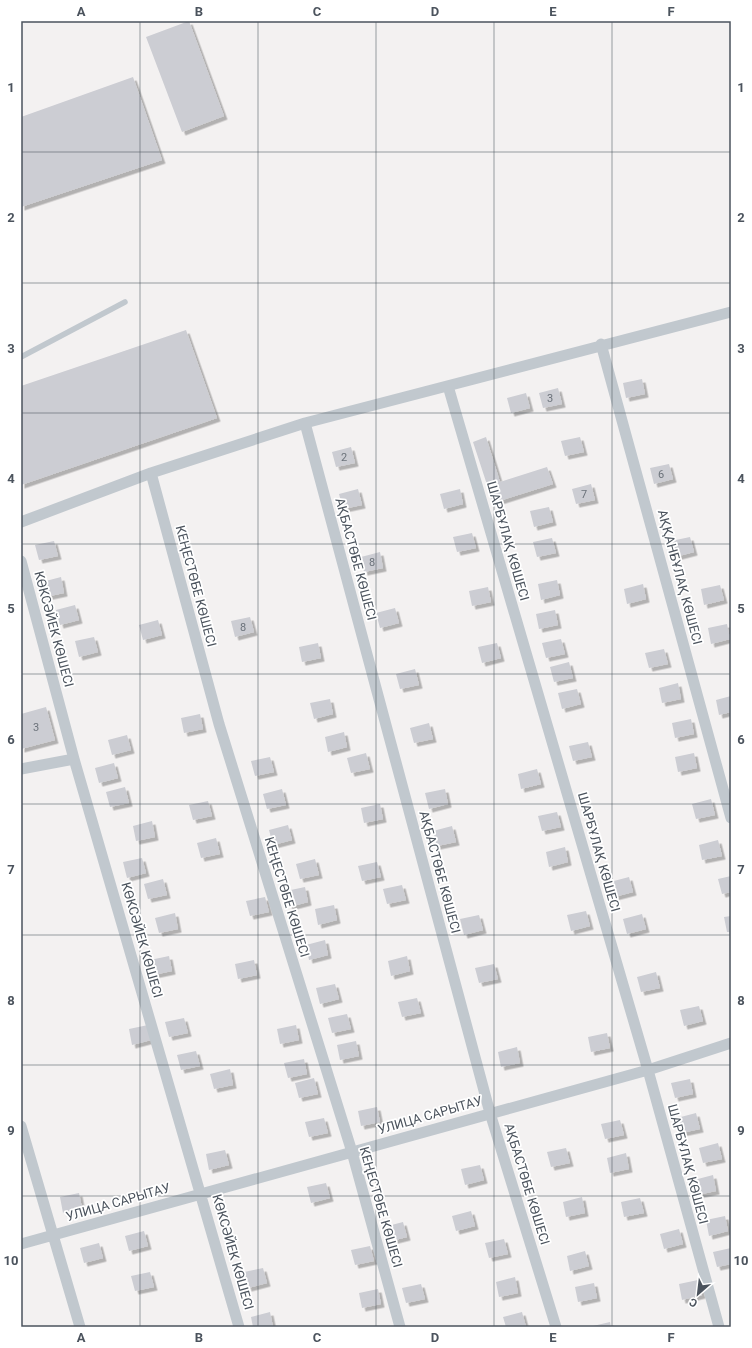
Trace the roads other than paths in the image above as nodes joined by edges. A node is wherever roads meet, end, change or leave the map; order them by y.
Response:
1 (126, 302) dead end
2 (731, 312) edge
3 (601, 344) junction
4 (21, 357) edge
5 (448, 386) junction
6 (305, 423) junction
7 (151, 473) junction
8 (21, 522) edge
9 (21, 561) edge
10 (74, 759) junction
11 (21, 769) edge
12 (731, 818) edge
13 (731, 1042) edge
14 (648, 1070) junction
15 (490, 1113) junction
16 (21, 1126) edge
17 (352, 1152) junction
18 (201, 1192) junction
19 (54, 1234) junction
20 (21, 1244) edge
21 (80, 1327) edge
22 (239, 1327) edge
23 (400, 1327) edge
24 (556, 1327) edge
25 (718, 1327) edge

1 - 4 lane
2 - 3 street
3 - 5 street
3 - 12 street, АҚҚАНБҰЛАҚ КӨШЕСІ
5 - 6 street
5 - 14 street, ШАРБҰЛАҚ КӨШЕСІ
6 - 7 street
6 - 15 street, АҚБАСТӨБЕ КӨШЕСІ
7 - 8 street
7 - 17 street, КЕҢЕСТӨБЕ КӨШЕСІ
9 - 10 street, КӨКСӘЙЕК КӨШЕСІ
10 - 11 street
10 - 18 street, КӨКСӘЙЕК КӨШЕСІ
13 - 14 street, УЛИЦА САРЫТАУ
14 - 15 street, УЛИЦА САРЫТАУ
14 - 25 street, ШАРБҰЛАҚ КӨШЕСІ
15 - 17 street, УЛИЦА САРЫТАУ
15 - 24 street, АҚБАСТӨБЕ КӨШЕСІ
16 - 19 street
17 - 18 street, УЛИЦА САРЫТАУ
17 - 23 street, КЕҢЕСТӨБЕ КӨШЕСІ
18 - 19 street, УЛИЦА САРЫТАУ
18 - 22 street, КӨКСӘЙЕК КӨШЕСІ
19 - 20 street, УЛИЦА САРЫТАУ
19 - 21 street

